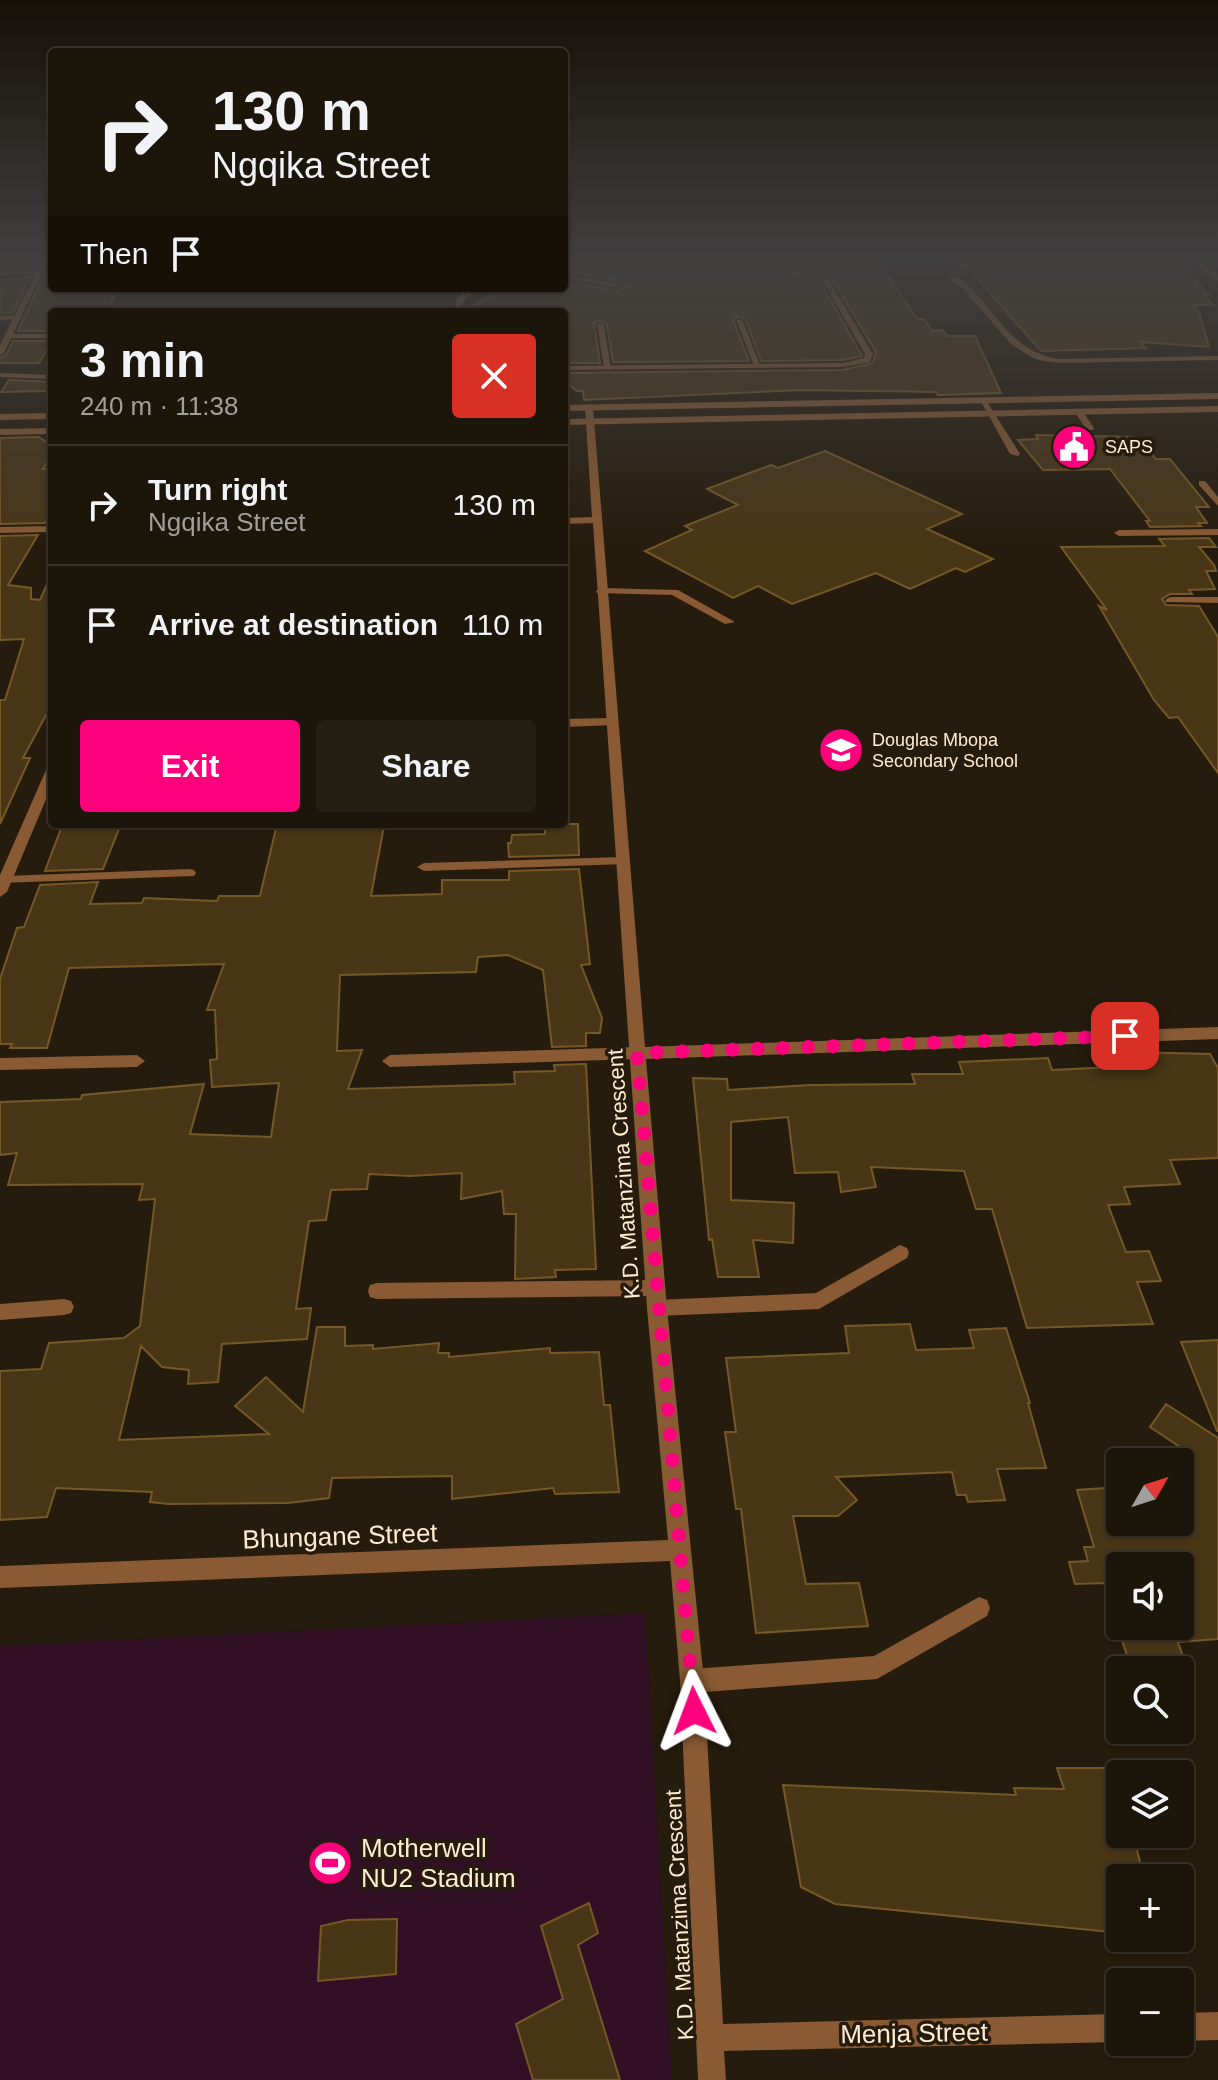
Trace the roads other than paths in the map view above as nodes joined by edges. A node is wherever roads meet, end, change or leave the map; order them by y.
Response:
1 (606, 355) edge
2 (753, 355) edge
3 (868, 355) edge
4 (1030, 355) edge
5 (1218, 358) edge
6 (758, 366) junction
7 (568, 368) edge
8 (608, 368) junction
9 (0, 375) edge
10 (48, 377) edge
11 (1218, 396) edge
12 (982, 400) junction
13 (568, 409) edge
14 (1218, 409) edge
15 (1078, 411) junction
16 (990, 413) junction
17 (589, 414) junction
18 (48, 416) edge
19 (0, 417) edge
20 (568, 421) edge
21 (1090, 428) dead end
22 (48, 431) edge
23 (0, 432) edge
24 (1015, 454) dead end
25 (1202, 483) dead end
26 (1218, 503) edge
27 (596, 520) junction
28 (568, 521) edge
29 (48, 529) edge
30 (0, 530) edge
31 (1218, 532) edge
32 (1119, 533) dead end
33 (601, 591) junction
34 (1170, 600) dead end
35 (1218, 600) edge
36 (729, 622) dead end
37 (611, 722) junction
38 (568, 723) edge
39 (48, 779) edge
40 (622, 861) junction
41 (424, 867) dead end
42 (189, 873) dead end
43 (2, 886) edge
44 (1218, 1033) edge
45 (637, 1053) junction
46 (137, 1061) dead end
47 (390, 1061) dead end
48 (0, 1064) edge
49 (900, 1253) dead end
50 (377, 1291) dead end
51 (656, 1298) junction
52 (64, 1307) dead end
53 (0, 1312) edge
54 (681, 1550) junction
55 (0, 1577) edge
56 (979, 1608) dead end
57 (692, 1681) junction
58 (1218, 2026) edge
59 (1194, 2027) edge
60 (1106, 2028) edge
61 (709, 2038) junction
62 (712, 2080) edge

1 - 8 street
2 - 6 street
3 - 6 street
4 - 5 street
6 - 8 street
7 - 8 street
9 - 10 street
11 - 12 street
12 - 16 street
12 - 17 street
13 - 17 street
14 - 15 street
15 - 16 street
15 - 21 street
16 - 17 street
16 - 24 street
17 - 20 street
17 - 27 street, K.D. Matanzima Crescent
18 - 19 street
22 - 23 street
25 - 26 street
27 - 28 street
27 - 33 street, K.D. Matanzima Crescent
29 - 30 street
31 - 32 street
33 - 36 street
33 - 37 street, K.D. Matanzima Crescent
34 - 35 street
37 - 38 street
37 - 40 street, K.D. Matanzima Crescent
39 - 43 street
40 - 41 street
40 - 45 street, K.D. Matanzima Crescent
42 - 43 street
44 - 45 street
45 - 47 street
45 - 51 street, K.D. Matanzima Crescent
46 - 48 street
49 - 51 street
50 - 51 street
51 - 54 street, K.D. Matanzima Crescent
52 - 53 street
54 - 55 street, Bhungane Street
54 - 57 street, K.D. Matanzima Crescent
56 - 57 street
57 - 61 street, K.D. Matanzima Crescent
58 - 59 street
60 - 61 street, Menja Street
61 - 62 street, K.D. Matanzima Crescent

